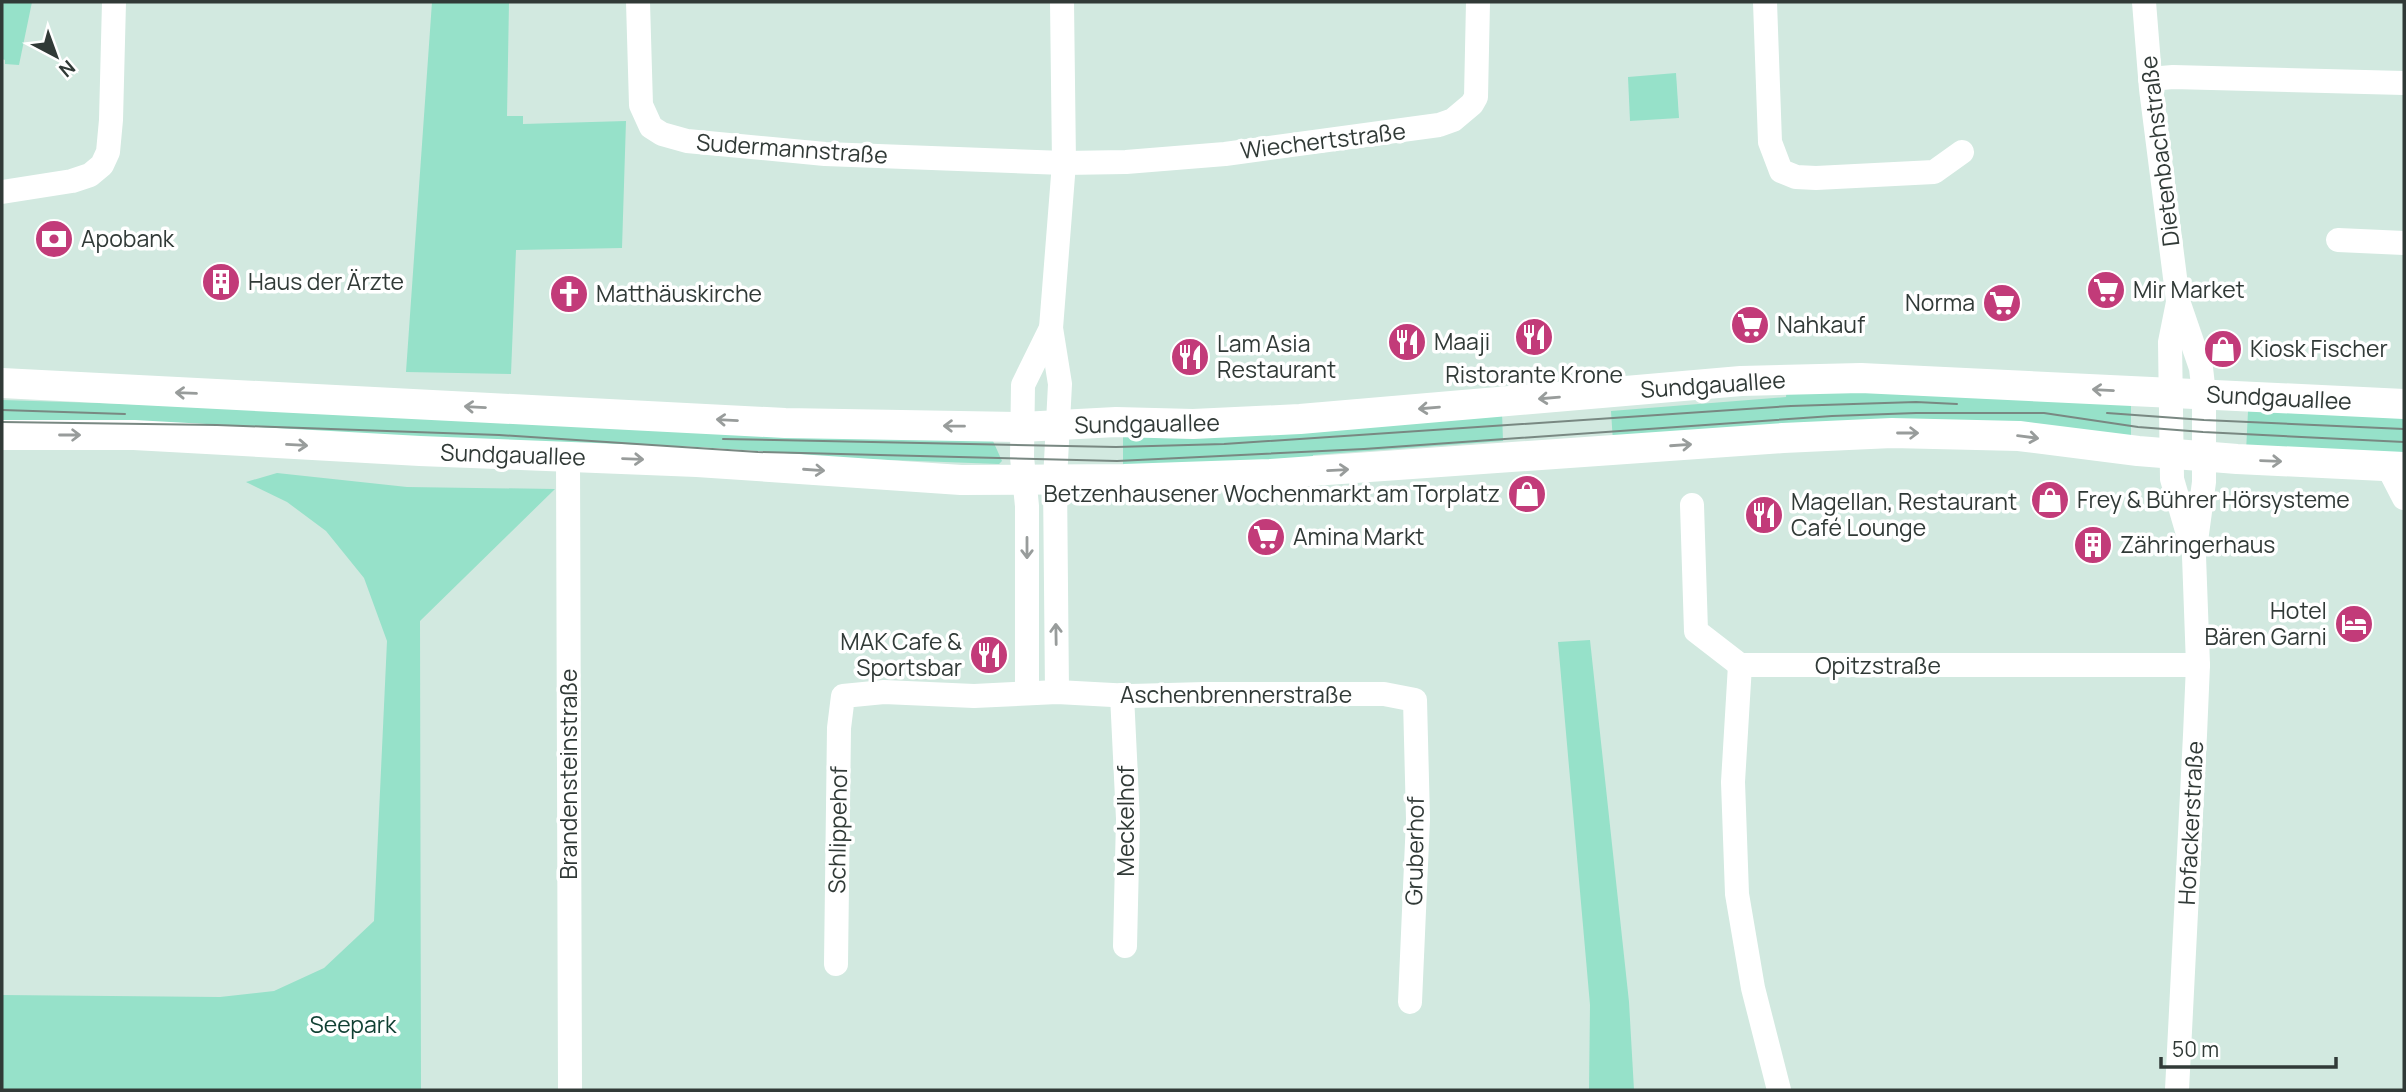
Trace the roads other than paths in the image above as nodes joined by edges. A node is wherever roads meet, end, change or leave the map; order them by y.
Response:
1 (114, 2) edge
2 (638, 2) edge
3 (1062, 2) edge
4 (1478, 2) edge
5 (1765, 2) edge
6 (2144, 2) edge
7 (2150, 79) junction
8 (2404, 83) edge
9 (1962, 152) dead end
10 (1064, 163) junction
11 (2, 192) edge
12 (2338, 240) dead end
13 (2404, 243) edge
14 (2178, 301) junction
15 (1051, 328) junction
16 (2, 383) edge
17 (2171, 394) junction
18 (2204, 394) junction
19 (2404, 404) edge
20 (1058, 425) junction
21 (1022, 428) junction
22 (2, 435) edge
23 (2171, 441) junction
24 (2203, 444) junction
25 (568, 457) junction
26 (2396, 467) edge
27 (1024, 480) junction
28 (1055, 480) junction
29 (2404, 498) edge
30 (1692, 505) dead end
31 (2194, 556) junction
32 (1740, 665) junction
33 (2198, 665) junction
34 (1057, 692) junction
35 (1027, 693) junction
36 (1122, 695) junction
37 (843, 696) joint
38 (1415, 700) joint
39 (1125, 946) dead end
40 (836, 964) dead end
41 (1410, 1002) dead end
42 (570, 1090) edge
43 (1779, 1090) edge
44 (2177, 1090) edge

1 - 11 street
2 - 10 street, Sudermannstraße
3 - 10 street
4 - 10 street, Wiechertstraße
5 - 9 street
6 - 7 street, Dietenbachstraße
7 - 8 street
7 - 14 street, Dietenbachstraße
10 - 15 street
12 - 13 street
14 - 17 street, Dietenbachstraße
14 - 18 street, Dietenbachstraße
15 - 20 street
15 - 21 street
21 -> 16 street, Sundgauallee
17 - 18 street, Sundgauallee
17 -> 20 street, Sundgauallee
17 - 23 street, Dietenbachstraße
18 - 19 street, Sundgauallee
18 - 24 street, Dietenbachstraße
20 - 21 street, Sundgauallee
20 - 28 street
21 - 27 street
22 -> 25 street, Sundgauallee
23 - 24 street, Sundgauallee
28 -> 23 street, Sundgauallee
23 - 31 street, Hofackerstraße
24 -> 26 street, Sundgauallee
24 - 31 street, Hofackerstraße
25 -> 27 street, Sundgauallee
25 - 42 street, Brandensteinstraße
26 - 29 street
27 - 28 street, Sundgauallee
27 -> 35 street
34 -> 28 street
30 - 32 street
31 - 33 street, Hofackerstraße
32 - 33 street, Opitzstraße
32 - 43 street
33 - 44 street, Hofackerstraße
34 - 35 street, Aschenbrennerstraße
34 - 36 street, Aschenbrennerstraße
35 - 37 street, Aschenbrennerstraße
36 - 38 street, Aschenbrennerstraße
36 - 39 street, Meckelhof
37 - 40 street, Schlippehof
38 - 41 street, Gruberhof

